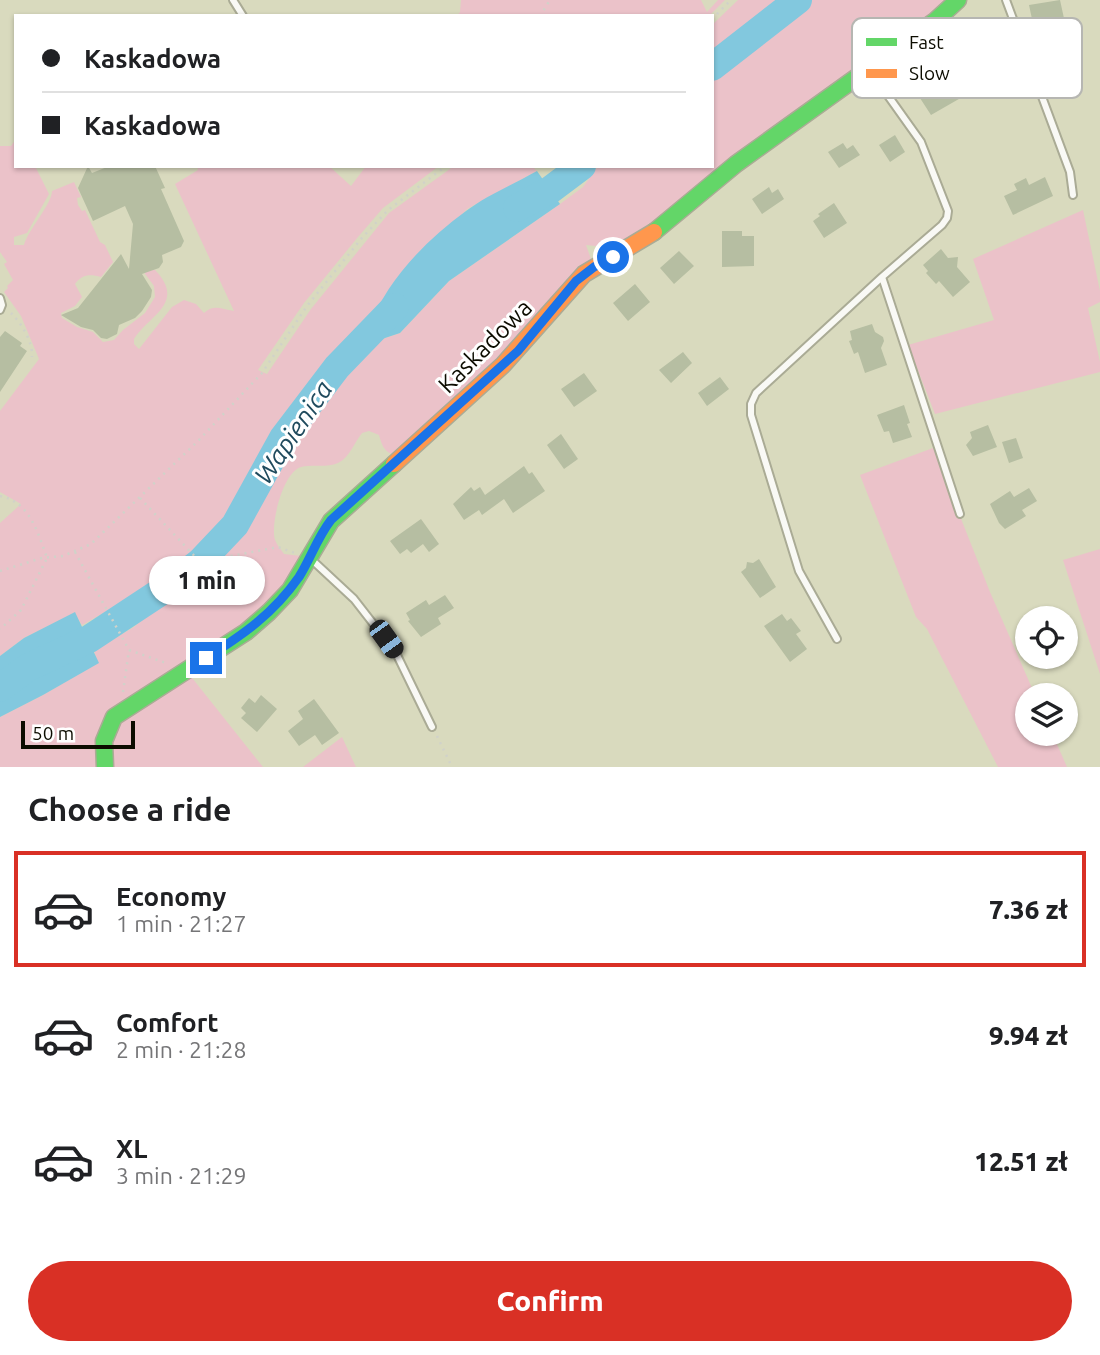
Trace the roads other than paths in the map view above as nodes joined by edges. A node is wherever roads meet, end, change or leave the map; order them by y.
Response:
1 (958, 0) edge
2 (1006, 0) edge
3 (939, 18) edge
4 (1013, 18) edge
5 (852, 80) edge
6 (889, 98) edge
7 (1042, 98) edge
8 (1073, 195) dead end
9 (882, 277) junction
10 (0, 298) edge
11 (1, 309) edge
12 (960, 514) dead end
13 (309, 558) junction
14 (837, 639) dead end
15 (432, 727) road end
16 (105, 767) edge

1 - 3 street, Kaskadowa
2 - 4 lane
5 - 13 street, Kaskadowa
6 - 9 lane
7 - 8 lane
9 - 12 lane
9 - 14 lane
10 - 11 lane
13 - 15 lane
13 - 16 street, Kaskadowa

